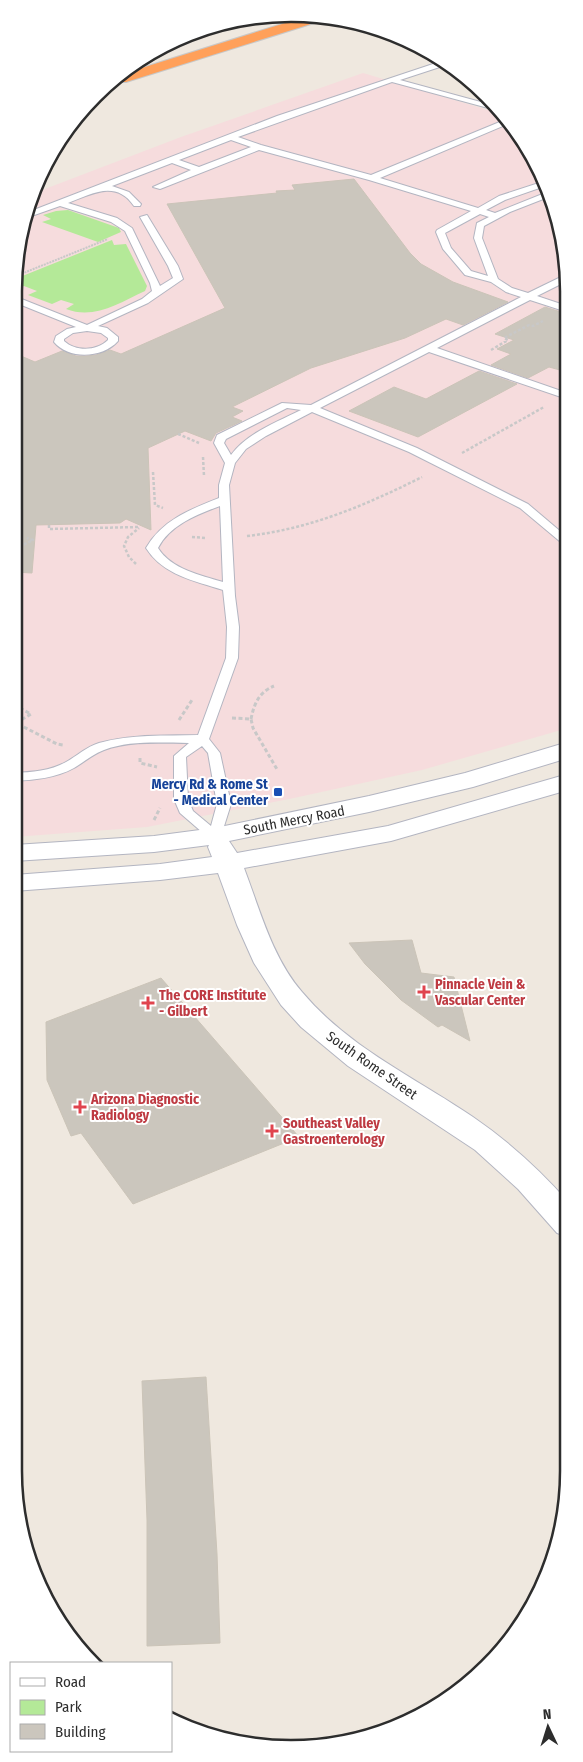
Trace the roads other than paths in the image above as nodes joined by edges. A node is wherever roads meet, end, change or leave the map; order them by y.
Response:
1 (301, 23) edge
2 (437, 65) edge
3 (131, 76) edge
4 (392, 80) junction
5 (486, 106) edge
6 (502, 124) edge
7 (230, 137) junction
8 (258, 147) junction
9 (171, 160) junction
10 (199, 170) junction
11 (372, 178) junction
12 (102, 186) junction
13 (539, 186) edge
14 (157, 187) dead end
15 (543, 196) edge
16 (59, 203) junction
17 (137, 204) dead end
18 (478, 210) junction
19 (35, 213) edge
20 (496, 216) junction
21 (144, 217) dead end
22 (494, 280) junction
23 (560, 281) edge
24 (156, 292) junction
25 (528, 297) junction
26 (22, 302) edge
27 (560, 307) edge
28 (87, 328) junction
29 (428, 348) junction
30 (560, 394) edge
31 (311, 408) junction
32 (230, 464) junction
33 (224, 500) junction
34 (560, 535) edge
35 (229, 588) junction
36 (203, 739) junction
37 (560, 752) edge
38 (22, 776) edge
39 (560, 784) edge
40 (215, 836) junction
41 (22, 852) edge
42 (228, 862) junction
43 (22, 882) edge
44 (560, 1214) edge

1 - 3 highway
2 - 4 lane
4 - 5 lane
4 - 7 lane
6 - 11 lane
7 - 8 lane
7 - 9 lane
8 - 10 lane
8 - 11 lane
9 - 10 lane
9 - 12 lane
10 - 14 lane
11 - 18 lane
12 - 16 lane
12 - 17 lane
13 - 18 lane
15 - 20 lane
16 - 19 lane
16 - 24 lane
18 - 20 lane
18 - 22 lane
20 - 22 lane
21 - 24 lane
22 - 25 lane
23 - 25 lane
24 - 28 lane
25 - 27 lane
25 - 29 lane
26 - 28 lane
28 - 28 lane
29 - 30 lane
29 - 31 lane
31 - 32 lane
31 - 32 lane
31 - 34 lane
32 - 33 lane
33 - 35 lane
33 - 35 lane
35 - 36 lane
36 - 38 lane
36 - 40 lane
36 - 40 lane
37 - 40 main road, South Mercy Road
39 - 42 main road
40 - 41 main road, South Mercy Road
40 - 42 main road, South Rome Street
42 - 43 main road
42 - 44 main road, South Rome Street

